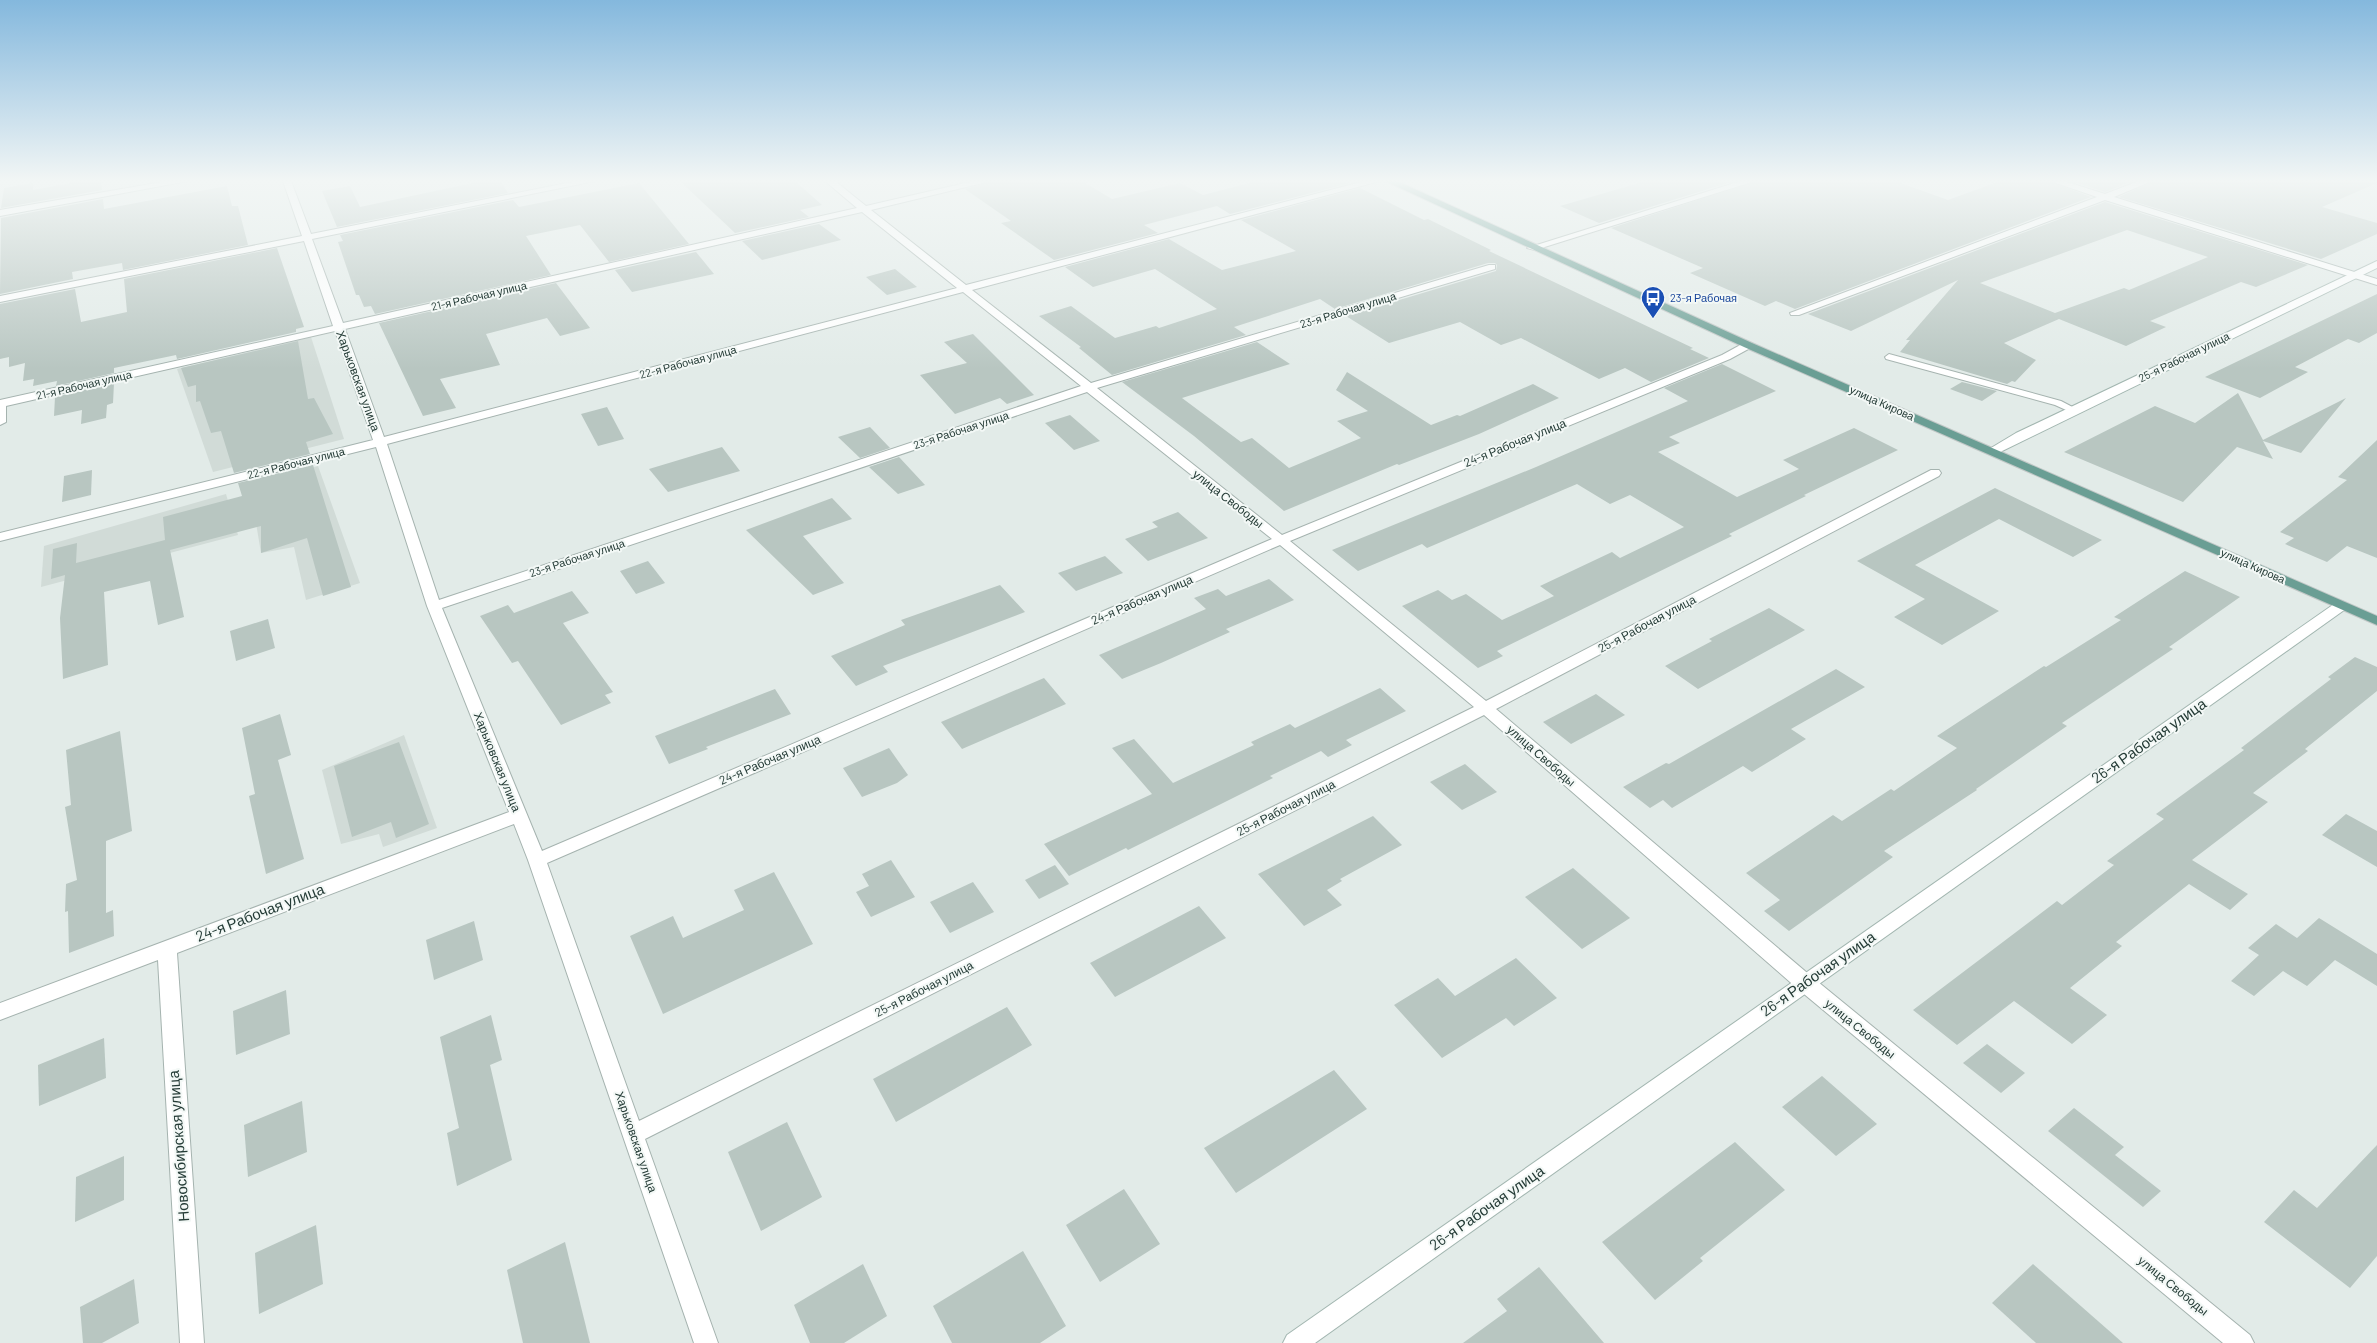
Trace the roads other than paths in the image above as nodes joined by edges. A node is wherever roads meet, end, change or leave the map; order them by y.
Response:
1 (278, 244) edge
2 (309, 244) edge
3 (713, 244) edge
4 (908, 244) edge
5 (1139, 244) edge
6 (1523, 244) edge
7 (1546, 244) edge
8 (1980, 244) edge
9 (2256, 244) edge
10 (1532, 248) junction
11 (2377, 264) edge
12 (1492, 267) dead end
13 (2354, 274) junction
14 (2377, 282) edge
15 (967, 289) junction
16 (0, 299) edge
17 (1795, 313) dead end
18 (338, 327) junction
19 (1748, 345) junction
20 (1890, 357) dead end
21 (1087, 388) junction
22 (0, 403) edge
23 (2075, 411) junction
24 (0, 422) edge
25 (380, 442) junction
26 (1992, 451) junction
27 (1935, 473) dead end
28 (0, 537) edge
29 (1281, 540) junction
30 (2342, 605) junction
31 (434, 606) junction
32 (2377, 621) edge
33 (1485, 708) junction
34 (519, 816) junction
35 (537, 860) junction
36 (167, 948) junction
37 (1805, 983) junction
38 (0, 1012) edge
39 (633, 1134) junction
40 (192, 1343) edge
41 (706, 1343) edge
42 (1295, 1343) edge
43 (2242, 1343) edge

1 - 16 street
2 - 18 street, Харьковская улица
3 - 18 street, 21-я Рабочая улица
4 - 15 street, улица Свободы
5 - 15 street, 22-я Рабочая улица
6 - 10 main road, улица Кирова
7 - 10 street
8 - 17 street
9 - 13 street
10 - 19 main road, улица Кирова
11 - 13 street, 25-я Рабочая улица
12 - 21 street, 23-я Рабочая улица
13 - 14 street
13 - 23 street, 25-я Рабочая улица
15 - 21 street, улица Свободы
15 - 25 street, 22-я Рабочая улица
18 - 22 street, 21-я Рабочая улица
18 - 25 street, Харьковская улица
19 - 26 main road, улица Кирова
19 - 29 street, 24-я Рабочая улица
20 - 23 lane
21 - 29 street, улица Свободы
21 - 31 street, 23-я Рабочая улица
22 - 24 street
23 - 26 street, 25-я Рабочая улица
25 - 28 street, 22-я Рабочая улица
25 - 31 street, Харьковская улица
26 - 30 main road, улица Кирова
27 - 33 street, 25-я Рабочая улица
29 - 33 street, улица Свободы
29 - 35 street, 24-я Рабочая улица
30 - 32 main road, улица Кирова
30 - 37 street, 26-я Рабочая улица
31 - 34 street, Харьковская улица
33 - 37 street, улица Свободы
33 - 39 street, 25-я Рабочая улица
34 - 35 street, Харьковская улица
34 - 36 street, 24-я Рабочая улица
35 - 39 street, Харьковская улица
36 - 38 street, 24-я Рабочая улица
36 - 40 street, Новосибирская улица
37 - 42 street, 26-я Рабочая улица
37 - 43 street, улица Свободы
39 - 41 street, Харьковская улица

